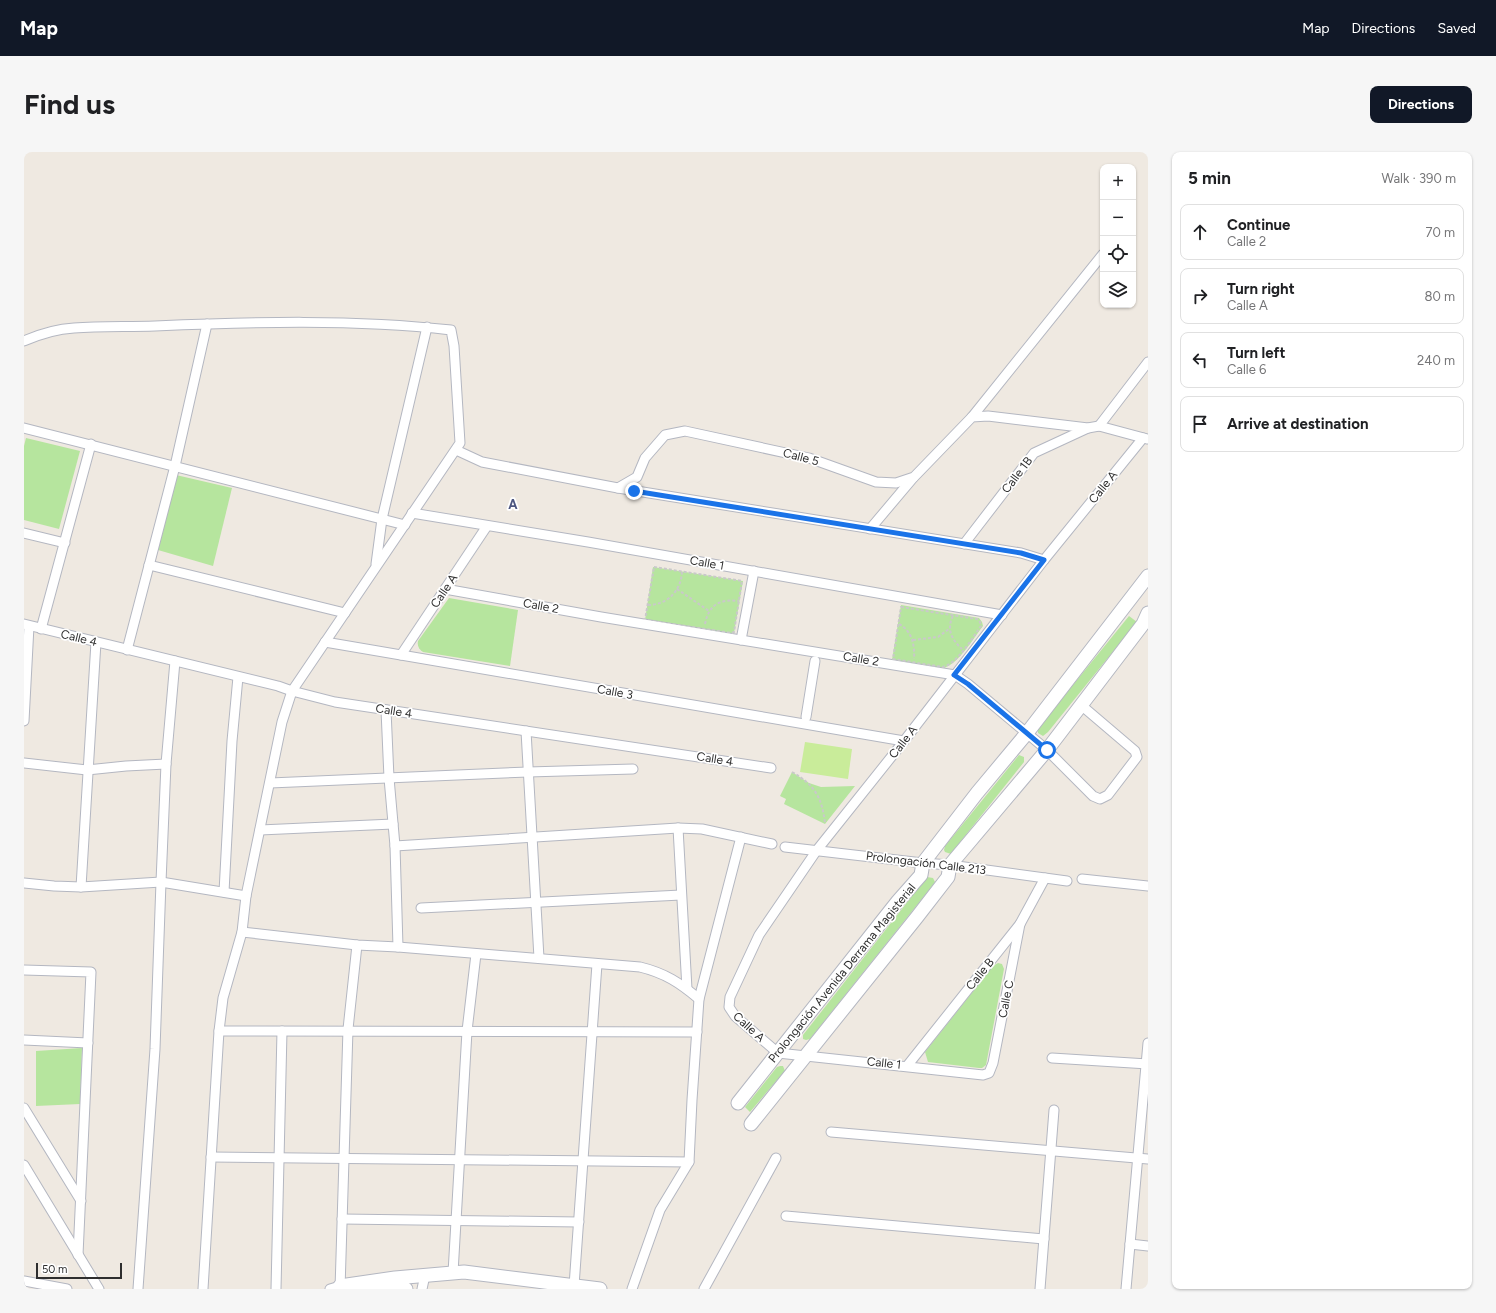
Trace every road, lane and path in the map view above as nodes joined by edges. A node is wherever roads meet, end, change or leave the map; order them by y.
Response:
1 (1100, 258) edge
2 (207, 324) junction
3 (427, 327) junction
4 (24, 341) edge
5 (1148, 362) edge
6 (972, 417) junction
7 (1099, 426) junction
8 (24, 428) edge
9 (1088, 428) junction
10 (1145, 439) edge
11 (90, 444) junction
12 (456, 450) junction
13 (175, 466) junction
14 (914, 477) junction
15 (618, 488) junction
16 (412, 513) junction
17 (382, 519) junction
18 (405, 525) junction
19 (487, 526) junction
20 (870, 529) junction
21 (24, 533) edge
22 (64, 543) junction
23 (964, 544) junction
24 (1044, 560) junction
25 (149, 565) junction
26 (376, 567) junction
27 (682, 572) junction
28 (754, 572) junction
29 (1148, 576) edge
30 (445, 589) junction
31 (677, 589) junction
32 (739, 601) junction
33 (648, 605) junction
34 (709, 611) junction
35 (345, 613) junction
36 (1148, 613) edge
37 (953, 615) junction
38 (1002, 615) junction
39 (899, 624) junction
40 (27, 625) edge
41 (41, 629) junction
42 (704, 629) junction
43 (949, 629) junction
44 (741, 640) junction
45 (913, 640) junction
46 (96, 642) junction
47 (325, 642) junction
48 (127, 650) junction
49 (963, 650) junction
50 (401, 655) junction
51 (175, 661) junction
52 (815, 661) dead end
53 (914, 662) junction
54 (954, 675) junction
55 (238, 676) junction
56 (292, 692) junction
57 (1081, 705) junction
58 (386, 710) junction
59 (806, 718) dead end
60 (24, 721) edge
61 (526, 731) junction
62 (1028, 733) junction
63 (904, 741) junction
64 (1047, 750) junction
65 (24, 763) edge
66 (166, 764) junction
67 (771, 768) dead end
68 (634, 769) dead end
69 (88, 770) junction
70 (528, 772) junction
71 (792, 772) dead end
72 (389, 778) junction
73 (270, 783) junction
74 (825, 823) dead end
75 (393, 824) junction
76 (678, 828) junction
77 (260, 830) junction
78 (532, 837) junction
79 (741, 837) junction
80 (772, 844) dead end
81 (395, 846) junction
82 (785, 847) dead end
83 (817, 850) junction
84 (923, 863) junction
85 (950, 865) junction
86 (1045, 878) junction
87 (1082, 879) dead end
88 (1066, 881) dead end
89 (24, 882) edge
90 (161, 882) junction
91 (1148, 886) edge
92 (81, 887) junction
93 (224, 892) junction
94 (681, 895) junction
95 (246, 896) junction
96 (536, 903) junction
97 (421, 908) dead end
98 (1020, 924) junction
99 (242, 932) junction
100 (357, 945) junction
101 (398, 947) junction
102 (476, 954) junction
103 (539, 958) junction
104 (597, 964) junction
105 (24, 970) edge
106 (687, 989) junction
107 (699, 999) junction
108 (219, 1031) junction
109 (282, 1031) junction
110 (348, 1031) junction
111 (468, 1031) junction
112 (592, 1032) junction
113 (697, 1032) junction
114 (24, 1040) edge
115 (88, 1043) junction
116 (1148, 1043) edge
117 (778, 1053) junction
118 (805, 1055) junction
119 (1052, 1058) dead end
120 (1147, 1064) edge
121 (907, 1066) junction
122 (989, 1073) joint
123 (738, 1103) dead end
124 (24, 1108) edge
125 (1054, 1110) dead end
126 (751, 1124) dead end
127 (831, 1132) dead end
128 (1051, 1150) junction
129 (211, 1157) junction
130 (280, 1158) junction
131 (344, 1158) junction
132 (776, 1158) dead end
133 (1138, 1158) junction
134 (1148, 1159) edge
135 (460, 1160) junction
136 (583, 1161) junction
137 (689, 1162) junction
138 (25, 1170) edge
139 (81, 1201) junction
140 (786, 1216) dead end
141 (342, 1219) junction
142 (456, 1220) junction
143 (578, 1222) junction
144 (1044, 1239) junction
145 (1130, 1244) junction
146 (1148, 1246) edge
147 (78, 1255) junction
148 (453, 1273) junction
149 (425, 1275) junction
150 (24, 1281) edge
151 (574, 1286) junction
152 (337, 1288) edge
153 (66, 1289) edge
154 (99, 1289) edge
155 (138, 1289) edge
156 (203, 1289) edge
157 (276, 1289) edge
158 (406, 1289) edge
159 (422, 1289) edge
160 (600, 1289) edge
161 (632, 1289) edge
162 (704, 1289) edge
163 (1040, 1289) edge
164 (1126, 1289) edge

1 - 6 street, Calle 5
2 - 3 street
2 - 4 street
2 - 13 street
3 - 12 street
3 - 17 street
5 - 7 street
6 - 9 street
6 - 14 street, Calle 5
7 - 9 street
7 - 10 street
8 - 11 street
9 - 23 street, Calle 1B
10 - 24 street, Calle A
11 - 13 street
11 - 22 street
12 - 15 street
12 - 16 street
13 - 17 street
13 - 25 street
14 - 15 street, Calle 5
14 - 20 street
15 - 20 street
16 - 18 street
16 - 19 street, Calle 1
17 - 18 street
17 - 26 street
18 - 26 street
19 - 28 street, Calle 1
19 - 30 street, Calle A
20 - 23 street
21 - 22 street
22 - 41 street
23 - 24 street
24 - 38 street, Calle A
25 - 35 street
25 - 48 street
26 - 35 street
27 - 31 path
27 - 32 path
27 - 33 path
28 - 38 street, Calle 1
28 - 44 street
29 - 62 street, Prolongación Avenida Derrama Magisterial
30 - 44 street, Calle 2
30 - 50 street, Calle A
31 - 33 path
31 - 34 path
32 - 34 path
32 - 42 path
33 - 42 path
34 - 42 path
35 - 47 street
36 - 57 street, Prolongación Avenida Derrama Magisterial
37 - 39 path
37 - 43 path
37 - 49 path
38 - 54 street, Calle A
39 - 45 path
39 - 53 path
40 - 41 street, Calle 4
40 - 60 street
41 - 46 street, Calle 4
43 - 45 path
43 - 49 path
44 - 54 street, Calle 2
45 - 53 path
46 - 48 street, Calle 4
46 - 69 street
47 - 50 street, Calle 3
47 - 56 street
48 - 51 street, Calle 4
49 - 53 path
50 - 63 street, Calle 3
51 - 55 street, Calle 4
51 - 66 street
52 - 59 street
54 - 62 street, Calle 2
54 - 63 street, Calle A
55 - 56 street, Calle 4
55 - 93 street
56 - 58 street, Calle 4
56 - 73 street
57 - 64 street, Prolongación Avenida Derrama Magisterial
57 - 64 street, Calle 2
58 - 61 street, Calle 4
58 - 72 street
61 - 67 street, Calle 4
61 - 70 street
62 - 64 street, Calle 2
62 - 84 street, Prolongación Avenida Derrama Magisterial
63 - 83 street, Calle A
64 - 85 street, Prolongación Avenida Derrama Magisterial
65 - 69 street
66 - 69 street
66 - 90 street
68 - 70 street
69 - 92 street
70 - 72 street
70 - 78 street
71 - 74 path
72 - 73 street
72 - 75 street
73 - 77 street
75 - 77 street
75 - 81 street
76 - 78 street
76 - 79 street
76 - 94 street
77 - 95 street
78 - 81 street
78 - 96 street
79 - 80 street
79 - 107 street
81 - 101 street
82 - 83 street, Prolongación Calle 213
83 - 84 street, Prolongación Calle 213
83 - 117 street, Calle A
84 - 85 street, Prolongación Calle 213
84 - 117 street, Prolongación Avenida Derrama Magisterial
85 - 86 street, Prolongación Calle 213
85 - 118 street, Prolongación Avenida Derrama Magisterial
86 - 88 street, Prolongación Calle 213
86 - 98 street, Calle B
87 - 91 street
89 - 92 street
90 - 92 street
90 - 93 street
90 - 155 street
93 - 95 street
94 - 96 street
94 - 106 street
95 - 99 street
96 - 97 street
96 - 103 street
98 - 121 street, Calle B
98 - 122 street, Calle C
99 - 100 street
99 - 108 street
100 - 101 street
100 - 110 street
101 - 102 street
102 - 103 street
102 - 111 street
103 - 104 street
104 - 106 street
104 - 112 street
105 - 115 street
106 - 107 street
107 - 113 street
108 - 109 street
108 - 129 street
109 - 110 street
109 - 130 street
110 - 111 street
110 - 131 street
111 - 112 street
111 - 135 street
112 - 113 street
112 - 136 street
113 - 137 street
114 - 115 street
115 - 139 street
116 - 120 street
117 - 118 street, Calle 1
117 - 123 street, Prolongación Avenida Derrama Magisterial
118 - 121 street, Calle 1
118 - 126 street, Prolongación Avenida Derrama Magisterial
119 - 120 street
120 - 133 street
121 - 122 street, Calle 1
124 - 139 street
125 - 128 street
127 - 128 street
128 - 133 street
128 - 144 street
129 - 130 street
129 - 156 street
130 - 131 street
130 - 157 street
131 - 135 street
131 - 141 street
132 - 162 street
133 - 134 street
133 - 145 street
135 - 136 street
135 - 142 street
136 - 137 street
136 - 143 street
137 - 161 street
138 - 147 street
139 - 147 street
140 - 144 street
141 - 142 street
141 - 152 street
142 - 143 street
142 - 148 street
143 - 151 street
144 - 163 street
145 - 146 street
145 - 164 street
147 - 154 street
148 - 149 street
148 - 151 street
149 - 152 street
149 - 159 street
150 - 153 street
151 - 160 street
152 - 158 street

